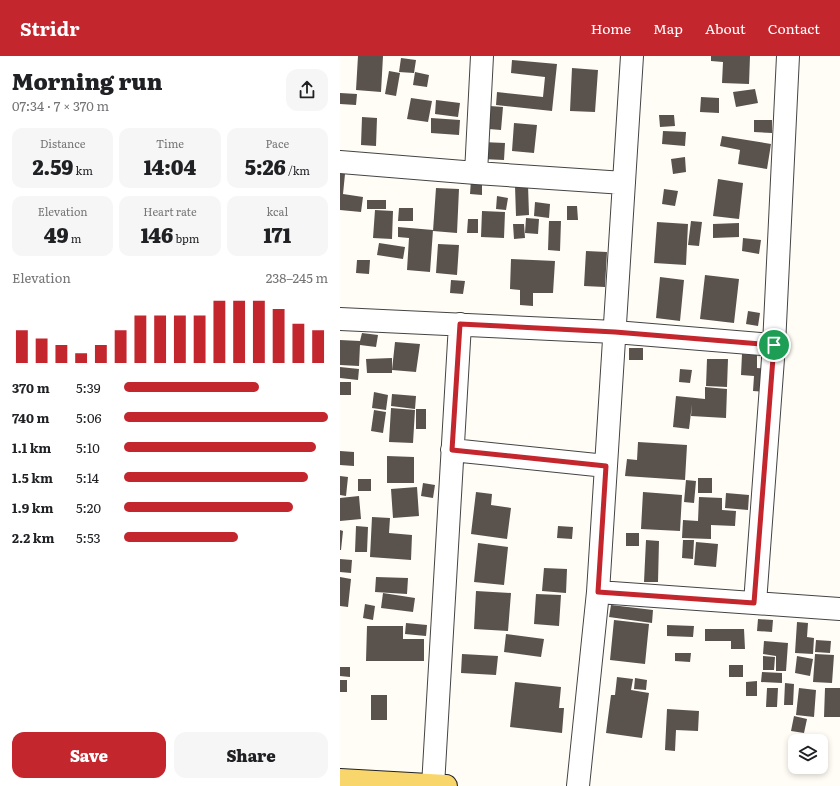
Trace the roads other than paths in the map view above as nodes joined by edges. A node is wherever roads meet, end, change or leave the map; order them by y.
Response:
1 (482, 56) edge
2 (632, 56) edge
3 (788, 56) edge
4 (340, 162) edge
5 (476, 173) junction
6 (624, 183) junction
7 (340, 319) edge
8 (460, 324) junction
9 (615, 332) junction
10 (774, 345) junction
11 (452, 450) junction
12 (606, 466) junction
13 (598, 592) junction
14 (754, 603) junction
15 (840, 609) edge
16 (340, 780) edge
17 (437, 786) edge
18 (578, 786) edge

1 - 5 street
2 - 6 street
3 - 10 street
4 - 5 street
5 - 6 street
6 - 9 street
7 - 8 street
8 - 9 street
8 - 11 street
9 - 10 street
9 - 12 street
10 - 14 street
11 - 12 street
11 - 17 street
12 - 13 street
13 - 14 street
13 - 18 street
14 - 15 street
16 - 17 main road

